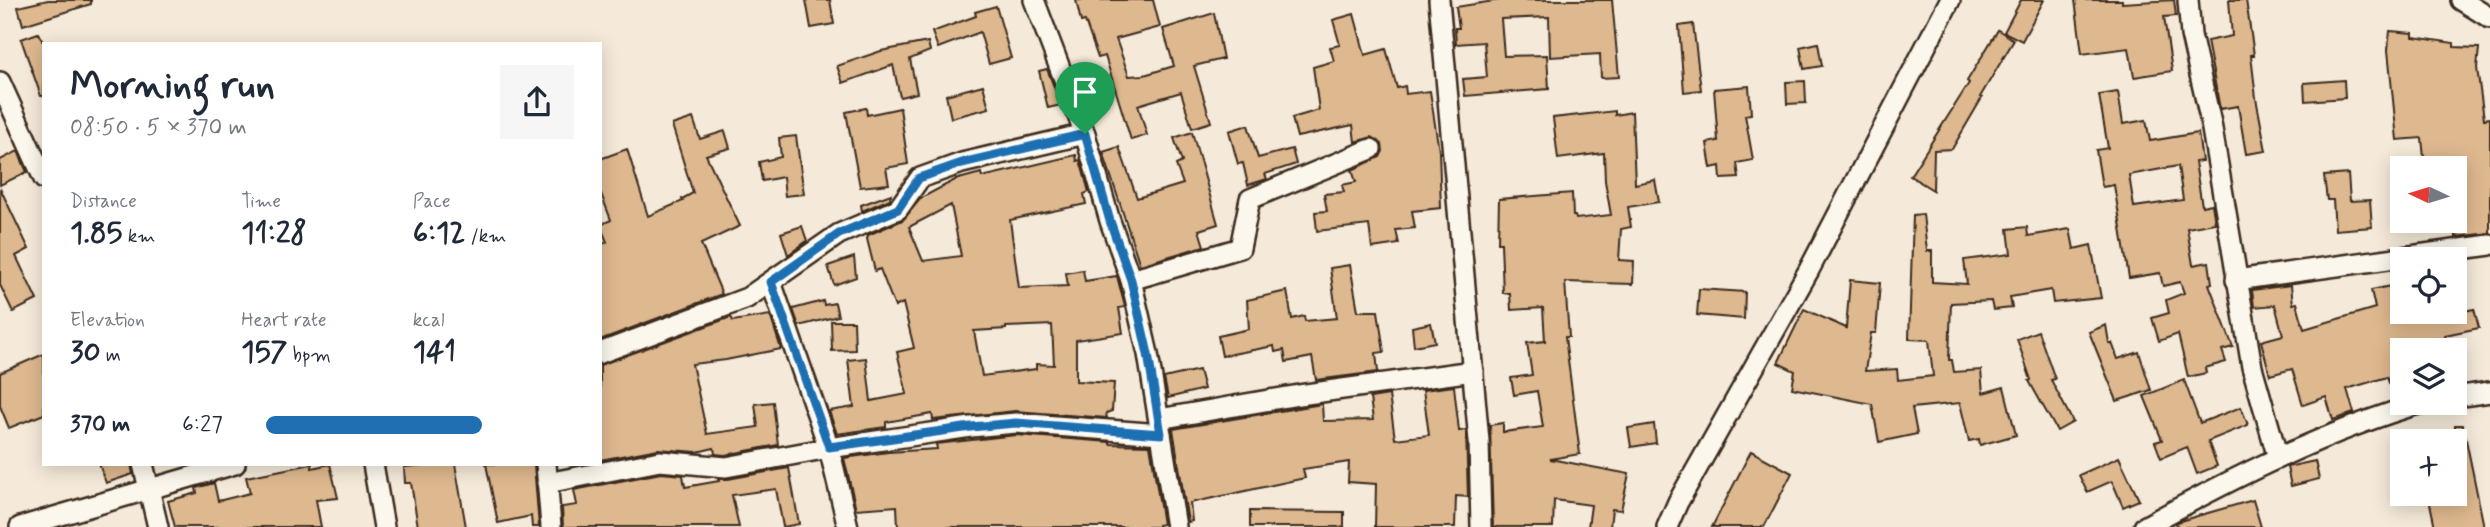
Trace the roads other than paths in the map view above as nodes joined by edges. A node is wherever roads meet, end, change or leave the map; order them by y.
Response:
1 (1034, 0) edge
2 (1439, 0) edge
3 (1950, 0) edge
4 (2188, 0) edge
5 (2461, 0) edge
6 (2490, 18) edge
7 (0, 82) edge
8 (1085, 134) junction
9 (1371, 149) dead end
10 (42, 175) edge
11 (2490, 245) edge
12 (1131, 280) junction
13 (2236, 280) junction
14 (771, 282) junction
15 (602, 352) edge
16 (1473, 371) junction
17 (2490, 392) edge
18 (2467, 395) edge
19 (2390, 412) edge
20 (1160, 426) junction
21 (829, 447) junction
22 (2278, 458) junction
23 (143, 466) edge
24 (229, 466) edge
25 (373, 466) edge
26 (547, 473) edge
27 (149, 490) junction
28 (20, 527) edge
29 (158, 527) edge
30 (384, 527) edge
31 (551, 527) edge
32 (848, 527) edge
33 (1176, 527) edge
34 (1481, 527) edge
35 (1667, 527) edge
36 (2144, 527) edge

1 - 8 street
2 - 16 street
3 - 35 street
4 - 13 street
5 - 6 street
7 - 10 street
8 - 12 street
8 - 14 street
9 - 12 street
11 - 13 street
12 - 20 street
13 - 22 street
14 - 15 street
14 - 21 street
16 - 20 street
16 - 34 street
17 - 18 street
19 - 22 street
20 - 21 street
20 - 33 street
21 - 26 street
21 - 32 street
22 - 36 street
23 - 27 street
24 - 27 street
25 - 30 street
26 - 31 street
27 - 28 street
27 - 29 street

